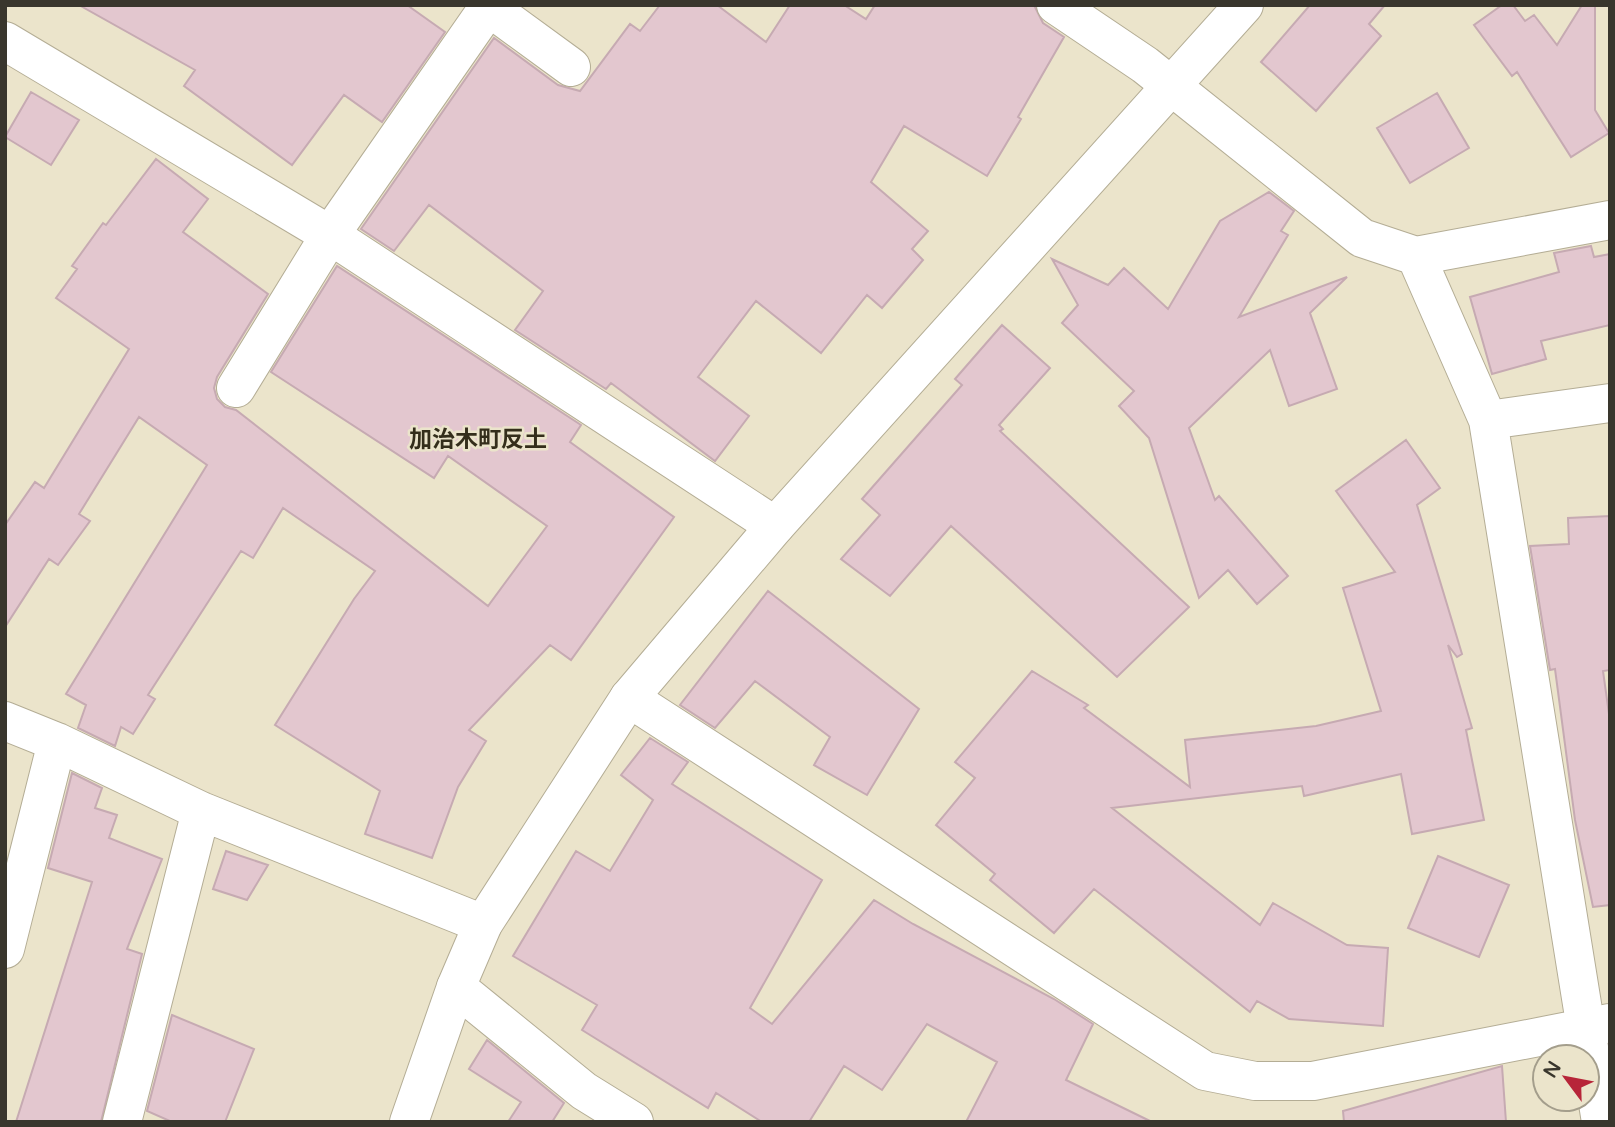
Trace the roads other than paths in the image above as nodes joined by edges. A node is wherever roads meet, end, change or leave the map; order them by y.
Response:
1 (1056, 5) edge
2 (1244, 5) edge
3 (488, 6) edge
4 (5, 41) edge
5 (571, 67) dead end
6 (1173, 86) junction
7 (1610, 220) edge
8 (330, 235) junction
9 (1416, 256) junction
10 (236, 388) dead end
11 (1610, 403) edge
12 (1488, 421) junction
13 (775, 526) junction
14 (629, 698) junction
15 (5, 721) edge
16 (57, 742) junction
17 (201, 811) junction
18 (483, 925) junction
19 (5, 948) edge
20 (456, 987) junction
21 (1598, 1026) edge
22 (122, 1122) edge
23 (409, 1122) edge
24 (634, 1122) edge
25 (1601, 1122) edge

1 - 6 street
2 - 6 street
3 - 5 street
3 - 8 street
4 - 8 street
6 - 9 street
6 - 13 street
7 - 9 street
8 - 10 street
8 - 13 street
9 - 12 street
11 - 12 street
12 - 21 street
13 - 14 street
14 - 18 street
14 - 21 street
15 - 16 street
16 - 17 street
16 - 19 street
17 - 18 street
17 - 22 street
18 - 20 street
20 - 23 street
20 - 24 street
21 - 25 street

